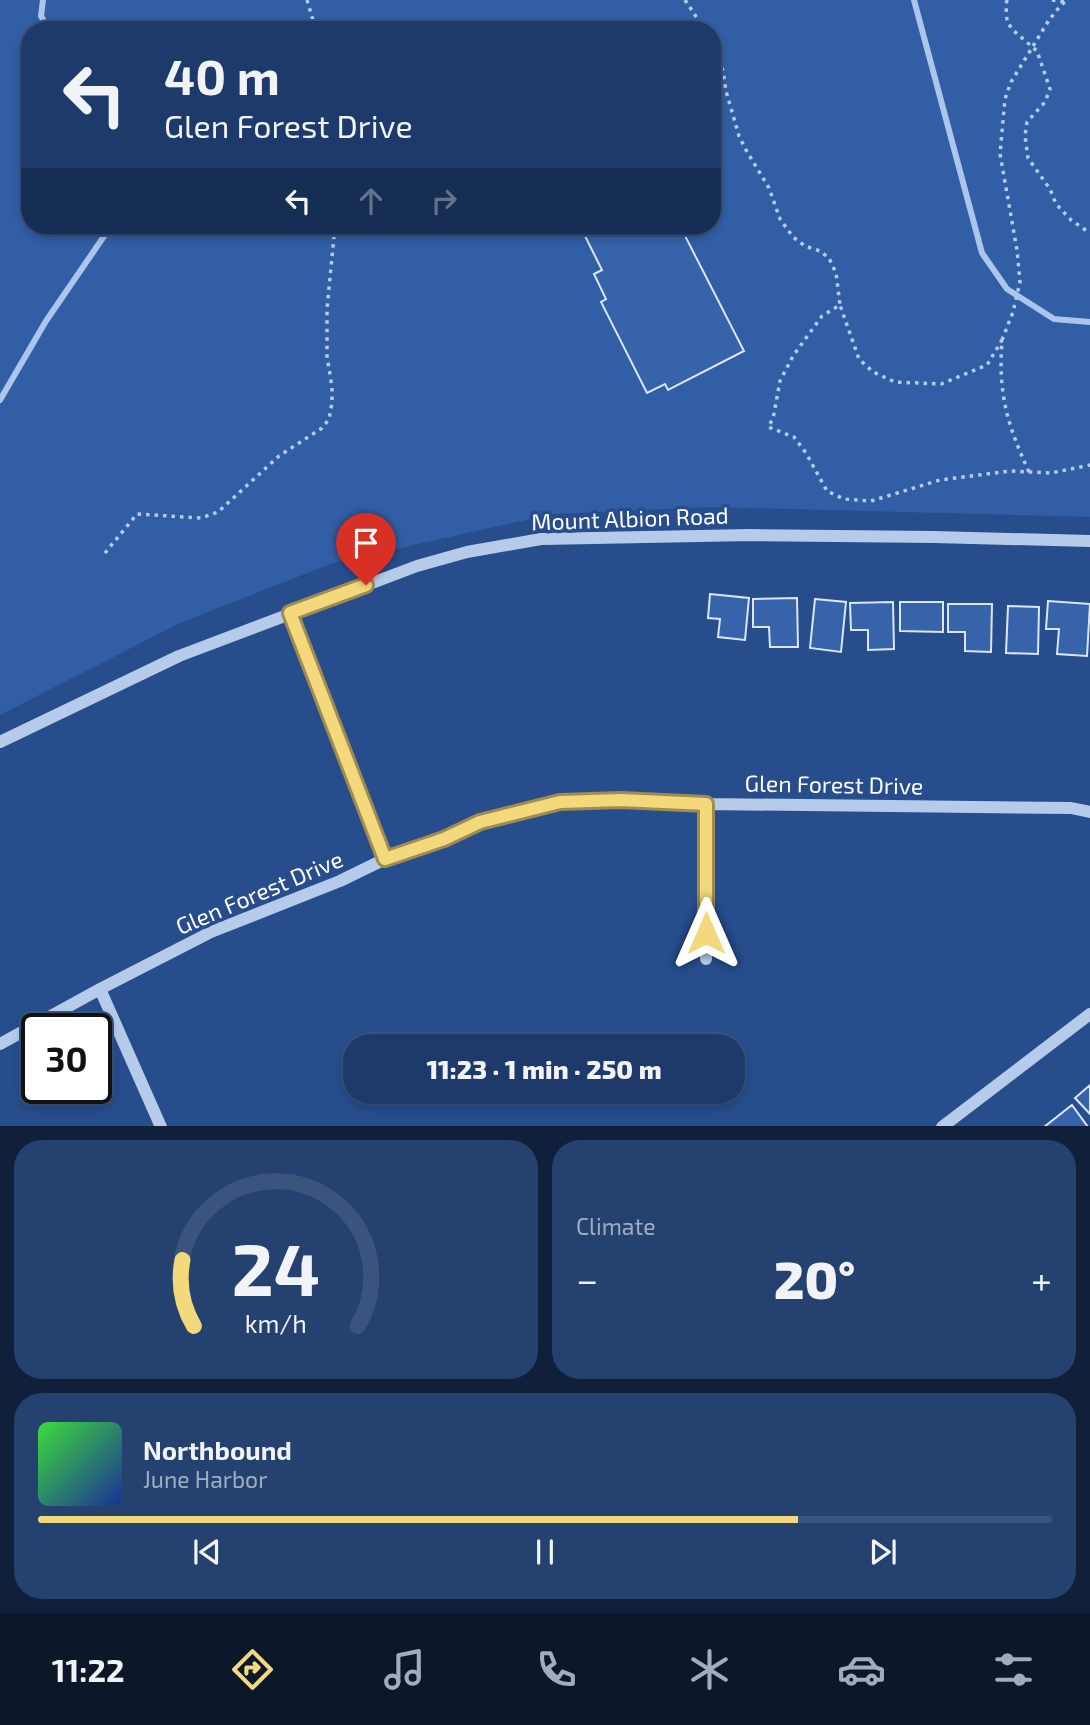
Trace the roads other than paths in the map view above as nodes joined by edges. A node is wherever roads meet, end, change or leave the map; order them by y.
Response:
1 (1090, 541) edge
2 (290, 613) junction
3 (0, 742) edge
4 (706, 804) junction
5 (1090, 812) edge
6 (385, 859) junction
7 (706, 959) dead end
8 (100, 989) junction
9 (1090, 1014) edge
10 (0, 1044) edge
11 (161, 1126) edge
12 (942, 1126) edge

1 - 2 street, Mount Albion Road
2 - 3 street, Mount Albion Road
2 - 6 street
4 - 5 street, Glen Forest Drive
4 - 6 street, Glen Forest Drive
4 - 7 street
6 - 8 street, Glen Forest Drive
8 - 10 street, Glen Forest Drive
8 - 11 street
9 - 12 street

